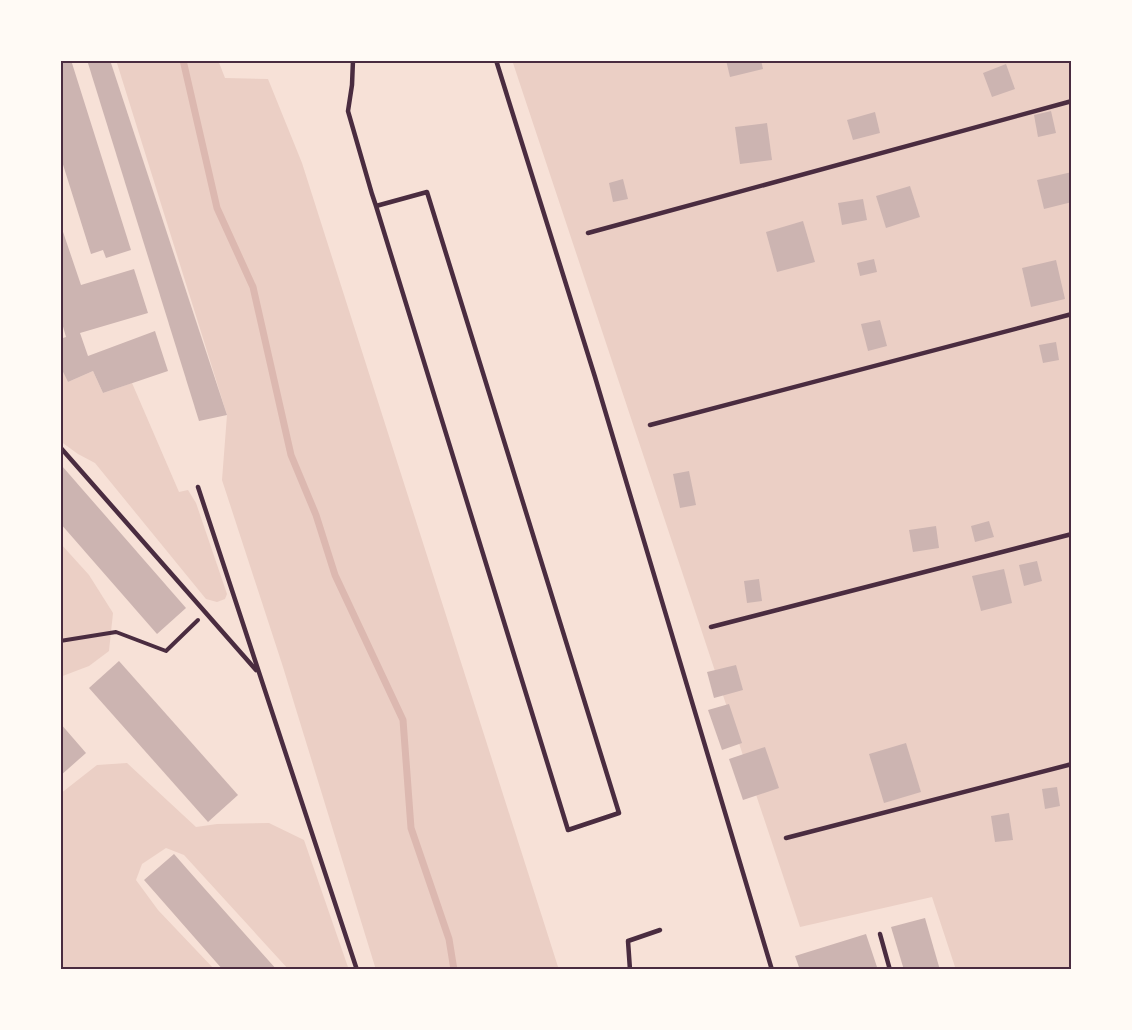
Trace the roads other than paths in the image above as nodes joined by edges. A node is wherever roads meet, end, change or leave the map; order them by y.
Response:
1 (353, 60) edge
2 (496, 60) edge
3 (1072, 101) edge
4 (376, 206) junction
5 (588, 233) dead end
6 (1072, 314) edge
7 (650, 425) dead end
8 (60, 447) edge
9 (198, 487) dead end
10 (1072, 534) edge
11 (711, 627) dead end
12 (259, 674) junction
13 (1072, 764) edge
14 (786, 838) dead end
15 (660, 930) dead end
16 (880, 934) dead end
17 (357, 970) edge
18 (630, 970) edge
19 (772, 970) edge
20 (890, 970) edge

1 - 4 lane
2 - 19 lane
3 - 5 lane
4 - 4 lane
6 - 7 lane
8 - 12 lane
9 - 12 lane
10 - 11 lane
12 - 17 lane
13 - 14 lane
15 - 18 lane
16 - 20 lane

